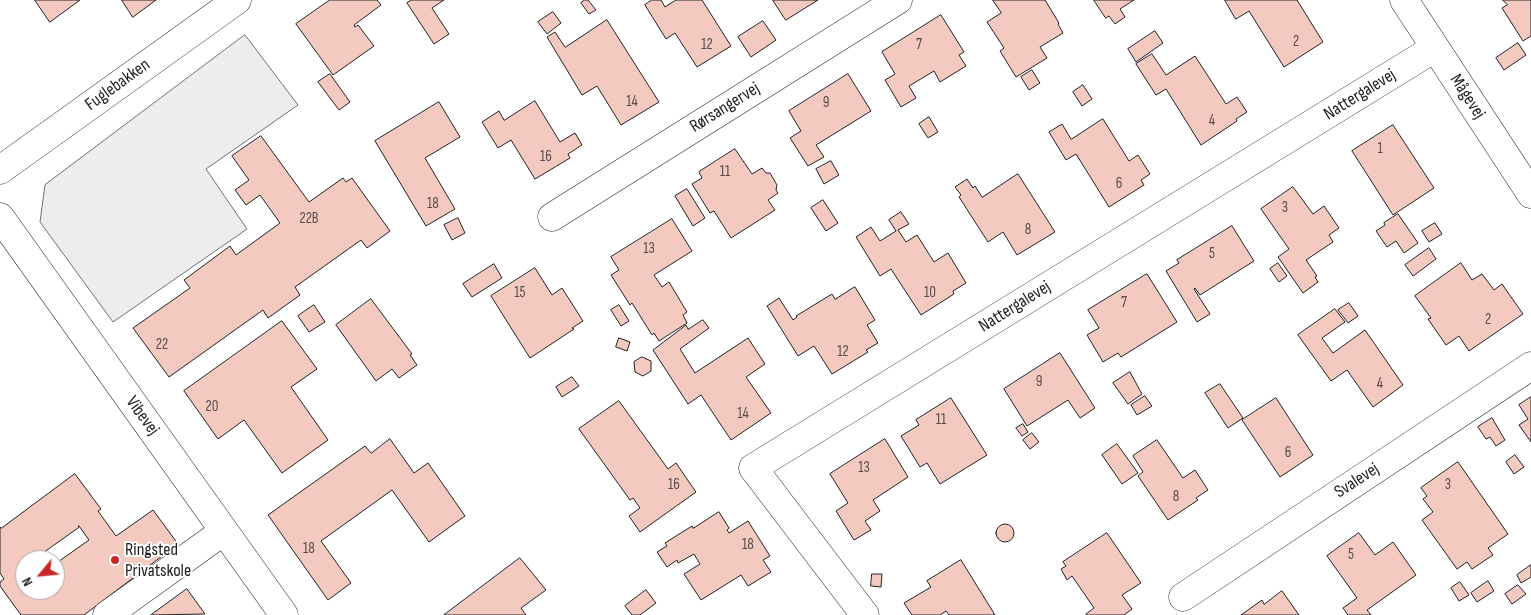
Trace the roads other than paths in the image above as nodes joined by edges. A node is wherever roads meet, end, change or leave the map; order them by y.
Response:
1 (236, 0) edge
2 (898, 0) edge
3 (1404, 0) edge
4 (1435, 48) junction
5 (0, 170) edge
6 (1531, 194) edge
7 (0, 217) edge
8 (552, 217) dead end
9 (1531, 366) edge
10 (224, 532) junction
11 (1183, 597) dead end
12 (108, 615) edge
13 (284, 615) edge
14 (865, 615) edge

1 - 5 street, Fuglebakken
2 - 8 street, Rørsangervej
3 - 4 street, Mågevej
4 - 6 street, Mågevej
4 - 14 street, Nattergalevej
7 - 10 street, Vibevej
9 - 11 street, Svalevej
10 - 12 street
10 - 13 street, Vibevej

